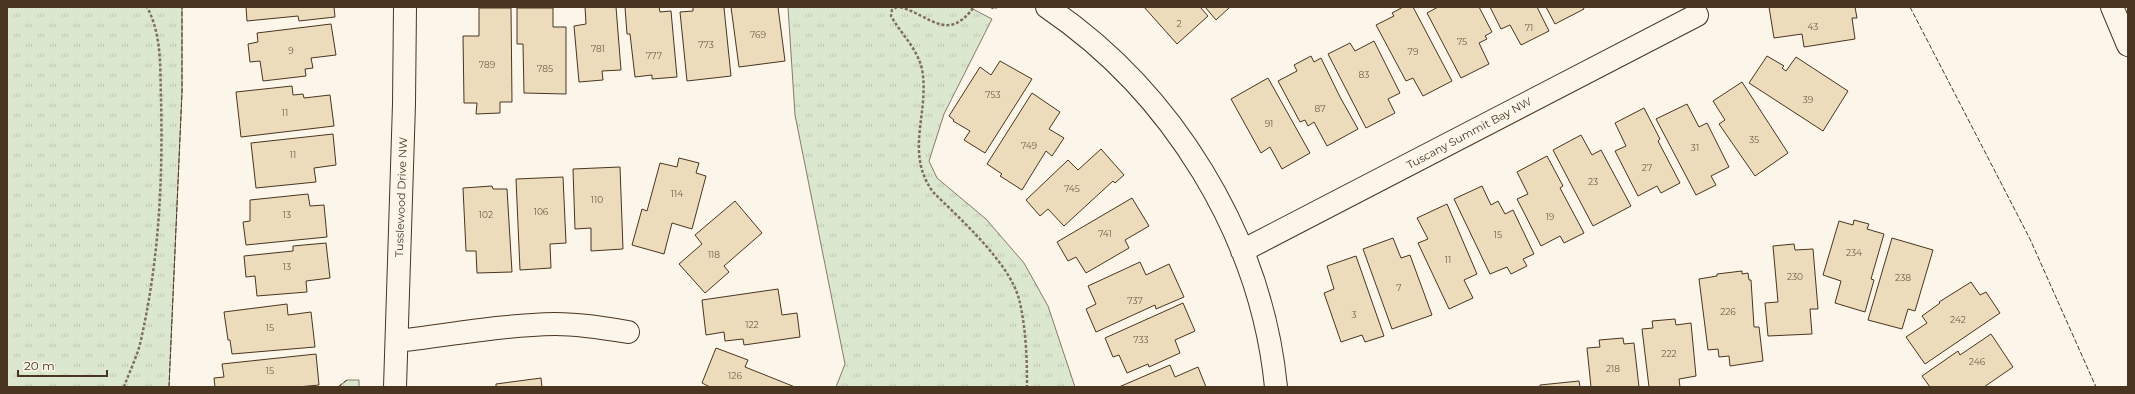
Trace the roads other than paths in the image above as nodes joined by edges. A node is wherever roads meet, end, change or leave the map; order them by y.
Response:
1 (405, 7) edge
2 (1047, 7) edge
3 (2112, 7) edge
4 (1697, 15) dead end
5 (2128, 45) edge
6 (1242, 252) junction
7 (628, 332) dead end
8 (397, 341) junction
9 (395, 387) edge
10 (1276, 387) edge

1 - 8 main road, Tusslewood Drive NW
2 - 6 main road
3 - 5 main road
4 - 6 main road, Tuscany Summit Bay NW
6 - 10 main road
7 - 8 main road
8 - 9 main road, Tusslewood Drive NW

